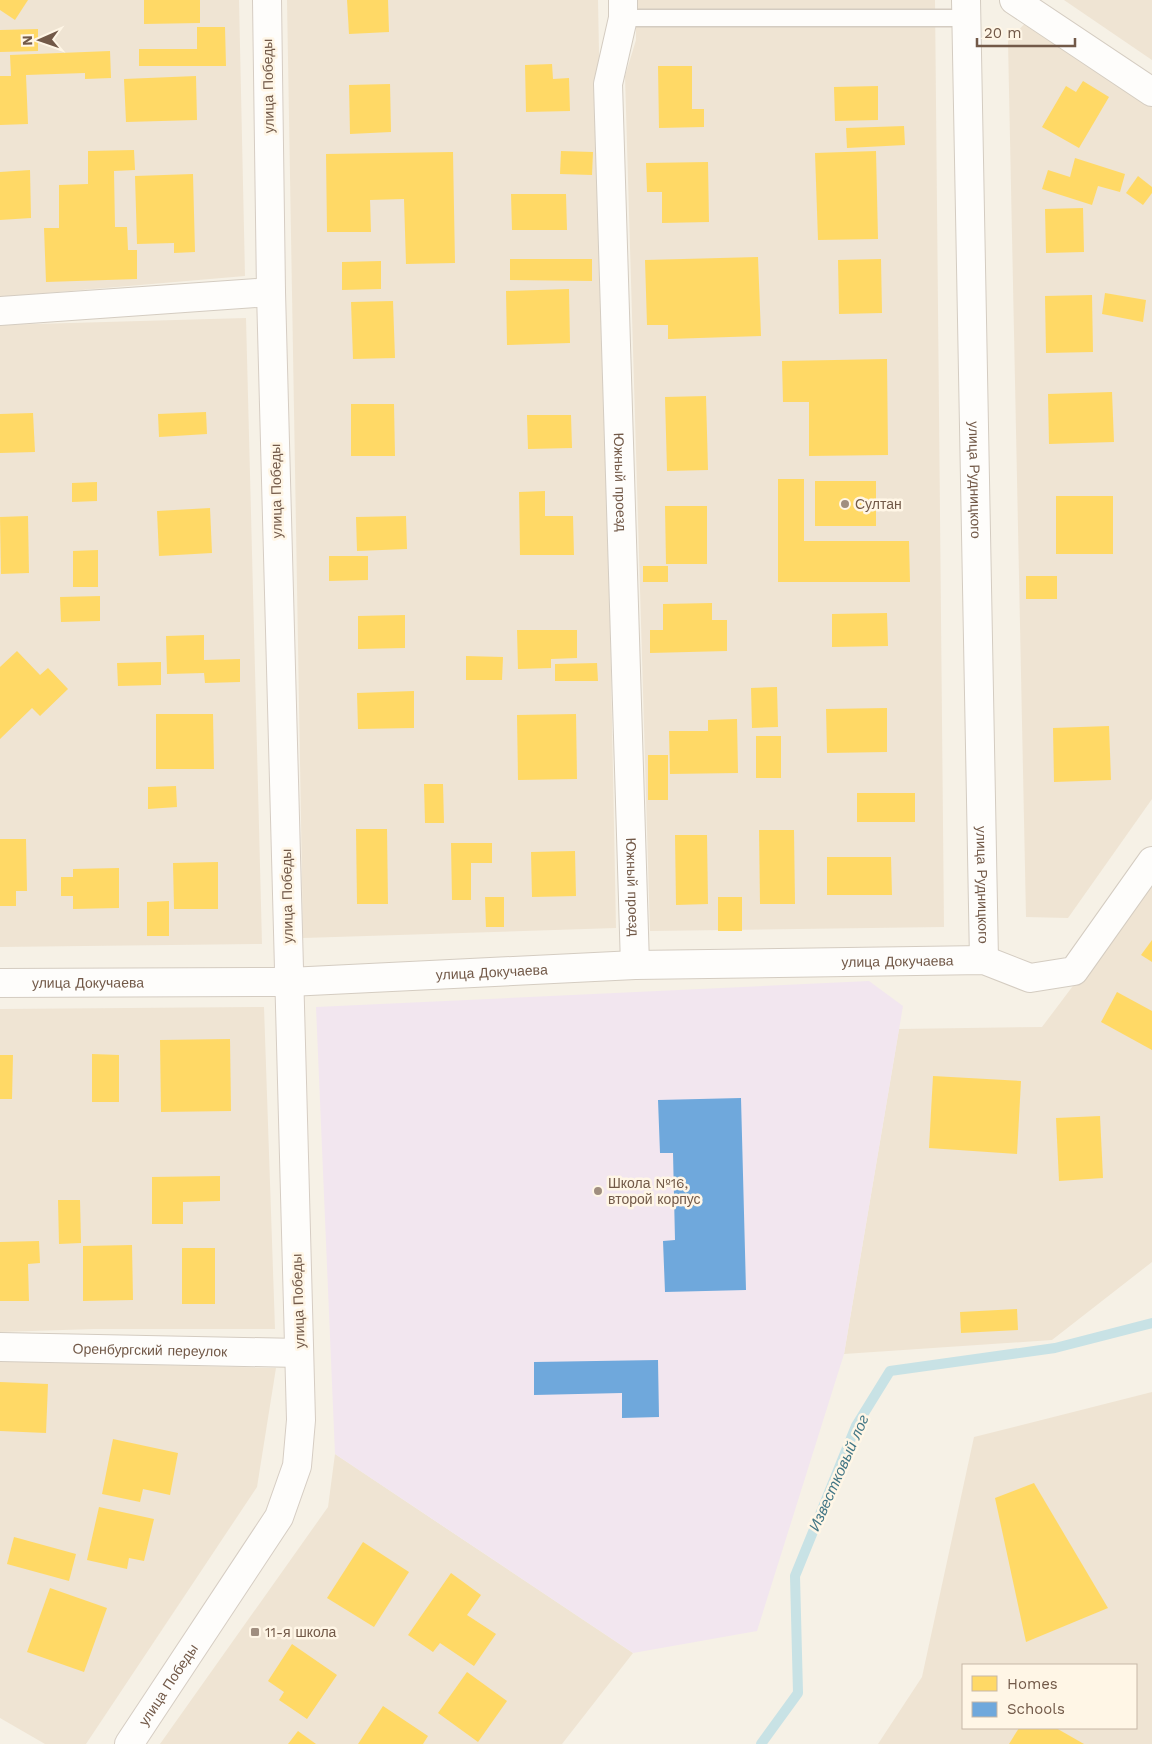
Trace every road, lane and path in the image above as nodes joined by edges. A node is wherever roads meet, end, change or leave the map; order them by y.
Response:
1 (267, 0) edge
2 (1014, 0) edge
3 (623, 9) edge
4 (966, 9) edge
5 (1152, 92) edge
6 (271, 292) junction
7 (0, 311) edge
8 (1152, 861) edge
9 (984, 960) junction
10 (635, 966) junction
11 (289, 982) junction
12 (0, 983) edge
13 (0, 1347) edge
14 (300, 1353) junction
15 (129, 1744) edge

1 - 6 street, улица Победы
2 - 5 street
3 - 4 lane
3 - 10 street, Южный проезд
4 - 9 street, улица Рудницкого
6 - 7 street
6 - 11 street, улица Победы
8 - 9 street
9 - 10 street, улица Докучаева
10 - 11 street, улица Докучаева
11 - 12 street, улица Докучаева
11 - 14 street, улица Победы
13 - 14 street, Оренбургский переулок
14 - 15 street, улица Победы

